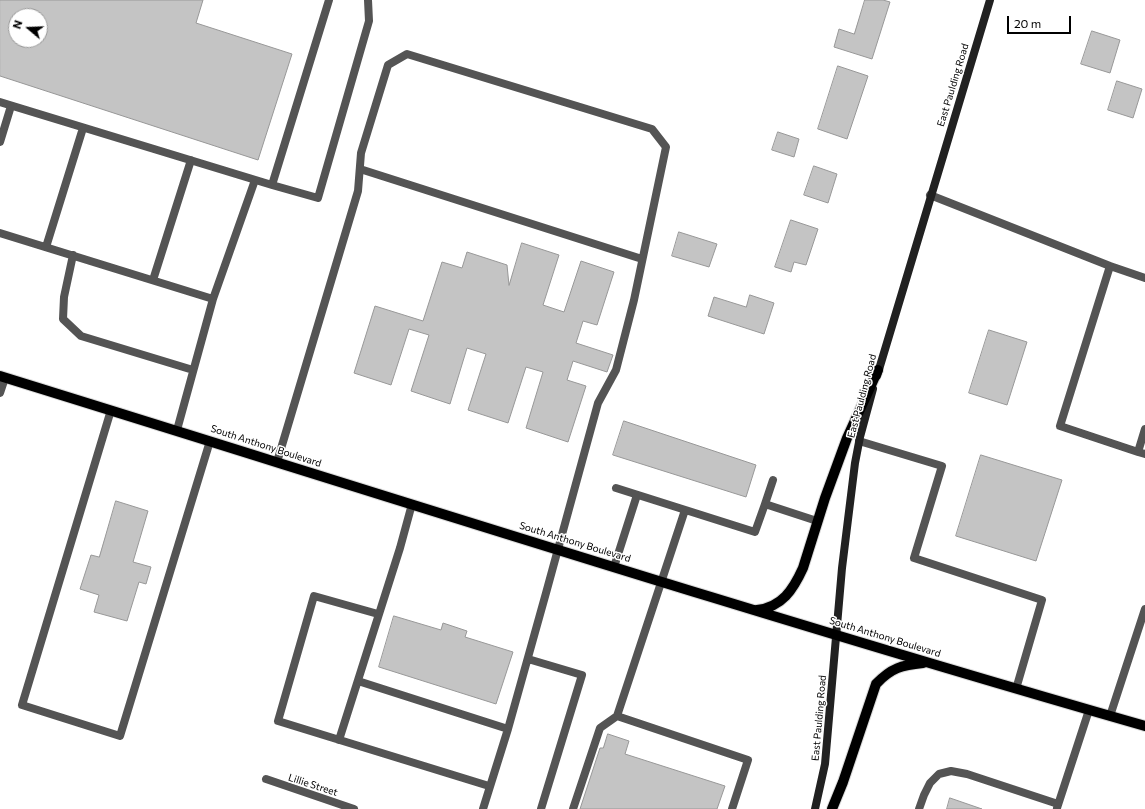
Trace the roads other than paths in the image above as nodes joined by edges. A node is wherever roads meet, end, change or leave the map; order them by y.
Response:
1 (329, 0) edge
2 (368, 0) edge
3 (990, 0) edge
4 (0, 102) edge
5 (11, 106) junction
6 (84, 128) junction
7 (0, 142) edge
8 (191, 160) junction
9 (360, 169) junction
10 (255, 180) junction
11 (272, 185) junction
12 (930, 195) junction
13 (0, 233) edge
14 (46, 247) junction
15 (73, 255) junction
16 (642, 258) junction
17 (1110, 266) junction
18 (1145, 278) edge
19 (153, 280) junction
20 (213, 299) junction
21 (193, 370) junction
22 (878, 370) junction
23 (2, 377) edge
24 (0, 393) edge
25 (111, 410) junction
26 (1145, 429) edge
27 (177, 430) junction
28 (210, 441) junction
29 (860, 441) junction
30 (1142, 453) edge
31 (277, 462) junction
32 (773, 480) dead end
33 (616, 488) dead end
34 (638, 495) junction
35 (412, 504) junction
36 (765, 504) junction
37 (686, 510) junction
38 (818, 521) junction
39 (558, 549) junction
40 (614, 567) junction
41 (662, 582) junction
42 (1145, 609) edge
43 (755, 610) junction
44 (378, 614) junction
45 (1142, 632) edge
46 (836, 634) junction
47 (528, 659) junction
48 (927, 662) junction
49 (358, 681) junction
50 (1016, 689) junction
51 (1089, 710) junction
52 (617, 716) junction
53 (1110, 716) junction
54 (1145, 726) edge
55 (508, 729) junction
56 (339, 740) junction
57 (266, 780) dead end
58 (489, 786) junction
59 (1057, 807) edge
60 (354, 809) edge
61 (483, 809) edge
62 (541, 809) edge
63 (573, 809) edge
64 (732, 809) edge
65 (815, 809) edge
66 (832, 809) edge
67 (919, 809) edge

1 - 11 street
2 - 11 street
3 - 12 main road, East Paulding Road
4 - 5 street
5 - 6 street
5 - 7 street
6 - 8 street
6 - 14 street
8 - 10 street
8 - 19 street
9 - 16 street
9 - 16 street
9 - 31 street
10 - 11 street
10 - 20 street
12 - 17 street
12 - 22 main road, East Paulding Road
13 - 14 street
14 - 15 street
15 - 19 street
15 - 21 street
16 - 39 street
17 - 18 street
17 - 30 street
19 - 20 street
20 - 21 street
21 - 27 street
22 - 29 main road, East Paulding Road
22 - 38 main road
23 - 24 street
23 - 25 main road, South Anthony Boulevard
25 - 27 main road, South Anthony Boulevard
25 - 28 street
26 - 30 street
27 - 28 main road, South Anthony Boulevard
28 - 31 main road, South Anthony Boulevard
29 - 46 main road, East Paulding Road
29 - 50 street
31 - 35 main road, South Anthony Boulevard
32 - 36 street
33 - 34 street
34 - 37 street
34 - 40 street
35 - 39 main road, South Anthony Boulevard
35 - 44 street
36 - 37 street
36 - 38 street
37 - 41 street
38 - 43 main road
39 - 40 main road, South Anthony Boulevard
39 - 47 street
40 - 41 main road, South Anthony Boulevard
41 - 43 main road, South Anthony Boulevard
41 - 52 street
42 - 45 street
43 - 46 main road, South Anthony Boulevard
44 - 49 street
44 - 56 street
45 - 53 street
46 - 48 main road, South Anthony Boulevard
46 - 65 main road, East Paulding Road
47 - 55 street
47 - 62 street
48 - 50 main road, South Anthony Boulevard
48 - 66 main road
49 - 55 street
49 - 56 street
50 - 51 main road, South Anthony Boulevard
51 - 53 main road, South Anthony Boulevard
51 - 59 street
52 - 63 street
52 - 64 street
53 - 54 main road, South Anthony Boulevard
55 - 58 street
56 - 58 street
57 - 60 street, Lillie Street
58 - 61 street
59 - 67 street

